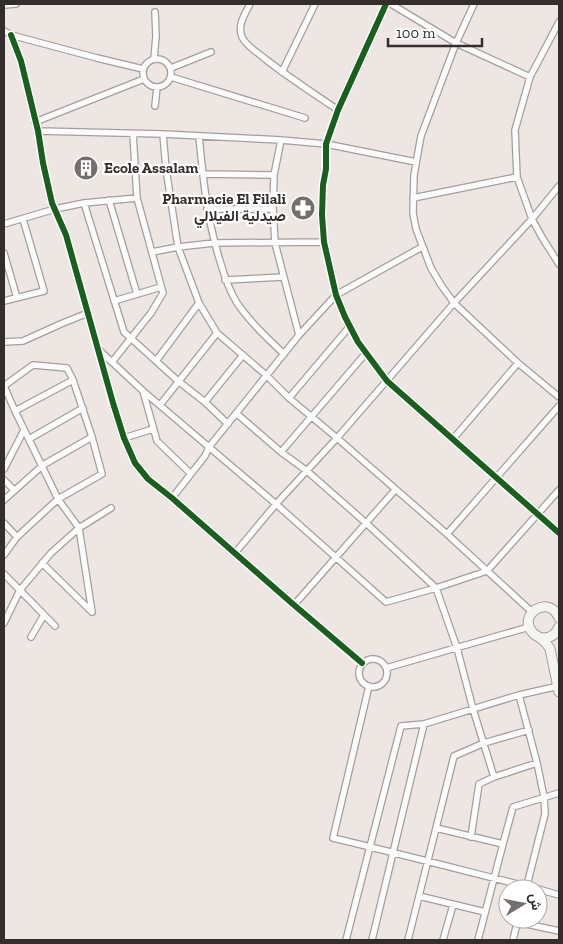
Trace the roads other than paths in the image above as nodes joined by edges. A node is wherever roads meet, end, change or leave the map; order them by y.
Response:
1 (16, 4) edge
2 (250, 4) edge
3 (315, 4) edge
4 (386, 4) edge
5 (391, 4) edge
6 (474, 4) edge
7 (4, 5) edge
8 (155, 12) dead end
9 (559, 22) edge
10 (4, 31) edge
11 (11, 36) junction
12 (456, 43) junction
13 (211, 52) dead end
14 (154, 59) junction
15 (170, 68) junction
16 (143, 69) junction
17 (282, 72) junction
18 (171, 77) junction
19 (530, 77) junction
20 (144, 79) junction
21 (157, 87) junction
22 (155, 106) dead end
23 (338, 110) junction
24 (305, 118) dead end
25 (35, 122) junction
26 (38, 131) junction
27 (133, 134) junction
28 (163, 134) junction
29 (199, 136) junction
30 (281, 140) junction
31 (326, 144) junction
32 (416, 162) junction
33 (203, 174) junction
34 (274, 175) junction
35 (517, 177) junction
36 (559, 186) edge
37 (137, 198) junction
38 (413, 198) junction
39 (109, 200) junction
40 (84, 203) junction
41 (207, 209) junction
42 (273, 209) junction
43 (55, 210) junction
44 (23, 219) junction
45 (532, 219) junction
46 (4, 224) edge
47 (275, 242) junction
48 (324, 242) junction
49 (214, 243) junction
50 (178, 247) junction
51 (422, 248) junction
52 (152, 252) junction
53 (4, 253) edge
54 (559, 264) edge
55 (283, 277) junction
56 (225, 280) junction
57 (161, 286) junction
58 (137, 294) junction
59 (336, 295) junction
60 (17, 298) junction
61 (4, 301) edge
62 (114, 301) junction
63 (199, 303) junction
64 (454, 303) junction
65 (88, 313) junction
66 (350, 326) junction
67 (216, 333) junction
68 (299, 335) junction
69 (131, 339) junction
70 (4, 342) edge
71 (97, 348) junction
72 (366, 353) junction
73 (284, 354) junction
74 (243, 355) junction
75 (156, 361) junction
76 (112, 362) junction
77 (518, 363) junction
78 (266, 375) junction
79 (73, 380) junction
80 (178, 381) junction
81 (386, 381) junction
82 (143, 391) junction
83 (559, 397) edge
84 (289, 398) junction
85 (205, 402) junction
86 (160, 405) junction
87 (559, 406) edge
88 (82, 408) junction
89 (15, 411) junction
90 (236, 414) junction
91 (310, 417) junction
92 (228, 424) junction
93 (153, 429) junction
94 (24, 430) junction
95 (92, 437) junction
96 (124, 438) junction
97 (337, 438) junction
98 (29, 439) junction
99 (453, 439) junction
100 (209, 447) junction
101 (281, 452) junction
102 (42, 466) junction
103 (4, 469) edge
104 (307, 471) junction
105 (191, 474) junction
106 (496, 478) junction
107 (4, 480) edge
108 (14, 490) junction
109 (395, 490) junction
110 (559, 490) edge
111 (172, 498) junction
112 (58, 499) junction
113 (4, 500) edge
114 (276, 504) junction
115 (111, 508) dead end
116 (537, 514) junction
117 (366, 523) junction
118 (4, 524) edge
119 (79, 528) junction
120 (559, 533) edge
121 (447, 534) junction
122 (17, 537) junction
123 (235, 553) junction
124 (4, 555) edge
125 (336, 557) junction
126 (42, 563) junction
127 (487, 571) junction
128 (4, 574) edge
129 (436, 588) junction
130 (20, 590) junction
131 (559, 603) edge
132 (294, 605) junction
133 (546, 606) junction
134 (532, 612) junction
135 (44, 615) junction
136 (559, 618) edge
137 (4, 623) edge
138 (55, 626) dead end
139 (529, 627) junction
140 (557, 630) edge
141 (31, 637) dead end
142 (539, 637) junction
143 (457, 648) junction
144 (551, 653) junction
145 (362, 664) junction
146 (386, 668) junction
147 (369, 686) junction
148 (559, 688) edge
149 (519, 695) junction
150 (473, 709) junction
151 (424, 724) junction
152 (529, 730) junction
153 (484, 743) junction
154 (537, 763) junction
155 (494, 777) junction
156 (559, 793) edge
157 (544, 797) junction
158 (436, 828) junction
159 (471, 837) junction
160 (503, 844) junction
161 (370, 846) junction
162 (393, 853) junction
163 (428, 860) junction
164 (494, 879) junction
165 (528, 879) edge
166 (498, 880) edge
167 (419, 896) junction
168 (453, 905) junction
169 (485, 912) junction
170 (346, 940) edge
171 (372, 940) edge
172 (408, 940) edge
173 (444, 940) edge
174 (478, 940) edge

1 - 7 street
2 - 17 street
3 - 17 street
4 - 23 street
5 - 12 street
6 - 12 street
8 - 14 street
9 - 19 street
10 - 11 street
11 - 16 street
11 - 25 street
12 - 19 street
12 - 32 street
13 - 15 street
14 - 15 street
14 - 16 street
15 - 18 street
16 - 20 street
17 - 23 street
18 - 21 street
18 - 24 street
19 - 35 street
20 - 21 street
20 - 25 street
21 - 22 street
23 - 31 street
25 - 26 street
26 - 27 street
26 - 43 street
27 - 28 street
27 - 37 street
28 - 29 street
28 - 50 street
29 - 30 street
29 - 33 street
30 - 31 street
30 - 34 street
31 - 32 street
31 - 48 street
32 - 38 street
33 - 34 street
33 - 41 street
34 - 42 street
35 - 38 street
35 - 45 street
36 - 45 street
37 - 39 street
37 - 52 street
38 - 51 street
39 - 40 street
39 - 58 street
40 - 43 street
40 - 62 street
41 - 42 street
41 - 49 street
42 - 47 street
43 - 44 street
43 - 65 street
44 - 46 street
44 - 60 street
45 - 54 street
45 - 64 street
47 - 48 street
47 - 49 street
47 - 55 street
48 - 59 street
49 - 50 street
49 - 56 street
50 - 52 street
50 - 63 street
51 - 59 street
51 - 64 street
52 - 57 street
53 - 60 street
55 - 56 street
55 - 68 street
56 - 73 street
57 - 58 street
57 - 69 street
58 - 62 street
59 - 66 street
59 - 68 street
60 - 61 street
62 - 69 street
63 - 67 street
63 - 75 street
64 - 77 street
64 - 81 street
65 - 70 street
65 - 71 street
66 - 72 street
66 - 84 street
67 - 74 street
67 - 80 street
68 - 73 street
69 - 75 street
69 - 76 street
71 - 76 street
71 - 96 street
72 - 81 street
72 - 91 street
73 - 78 street
74 - 78 street
74 - 85 street
75 - 80 street
76 - 82 street
77 - 83 street
77 - 99 street
78 - 84 street
78 - 90 street
79 - 88 street
79 - 89 street
79 - 89 street
80 - 85 street
80 - 86 street
81 - 97 street
81 - 99 street
82 - 86 street
82 - 93 street
84 - 91 street
85 - 92 street
86 - 100 street
87 - 106 street
88 - 95 street
88 - 98 street
89 - 94 street
90 - 92 street
90 - 101 street
91 - 97 street
91 - 101 street
92 - 100 street
93 - 96 street
93 - 105 street
94 - 98 street
94 - 103 street
95 - 102 street
95 - 112 street
96 - 111 street
97 - 104 street
97 - 109 street
98 - 102 street
99 - 106 street
100 - 105 street
100 - 114 street
101 - 104 street
102 - 108 street
102 - 112 street
104 - 114 street
104 - 117 street
105 - 111 street
106 - 116 street
106 - 121 street
107 - 108 street
108 - 113 street
109 - 117 street
109 - 121 street
110 - 116 street
111 - 123 street
112 - 119 street
112 - 122 street
114 - 123 street
114 - 125 street
115 - 119 street
116 - 120 street
116 - 127 street
117 - 125 street
117 - 129 street
118 - 122 street
119 - 126 street
119 - 126 street
121 - 127 street
122 - 124 street
123 - 132 street
125 - 129 street
125 - 132 street
126 - 130 street
127 - 129 street
127 - 134 street
128 - 130 street
129 - 143 street
130 - 135 street
130 - 137 street
131 - 133 street
132 - 145 street
133 - 134 street
133 - 136 street
134 - 139 street
135 - 138 street
135 - 141 street
139 - 142 street
139 - 143 street
140 - 142 street
140 - 144 street
142 - 144 street
143 - 146 street
143 - 150 street
144 - 148 street
145 - 146 street
145 - 147 street
146 - 147 street
147 - 161 street
148 - 149 street
149 - 150 street
149 - 152 street
150 - 151 street
150 - 153 street
151 - 161 street
151 - 162 street
152 - 153 street
152 - 154 street
153 - 155 street
153 - 158 street
154 - 155 street
154 - 157 street
155 - 159 street
156 - 157 street
157 - 160 street
157 - 165 street
158 - 159 street
158 - 163 street
159 - 160 street
160 - 164 street
161 - 162 street
161 - 170 street
162 - 163 street
162 - 171 street
163 - 164 street
163 - 167 street
164 - 166 street
164 - 169 street
167 - 168 street
167 - 172 street
168 - 169 street
168 - 173 street
169 - 174 street

